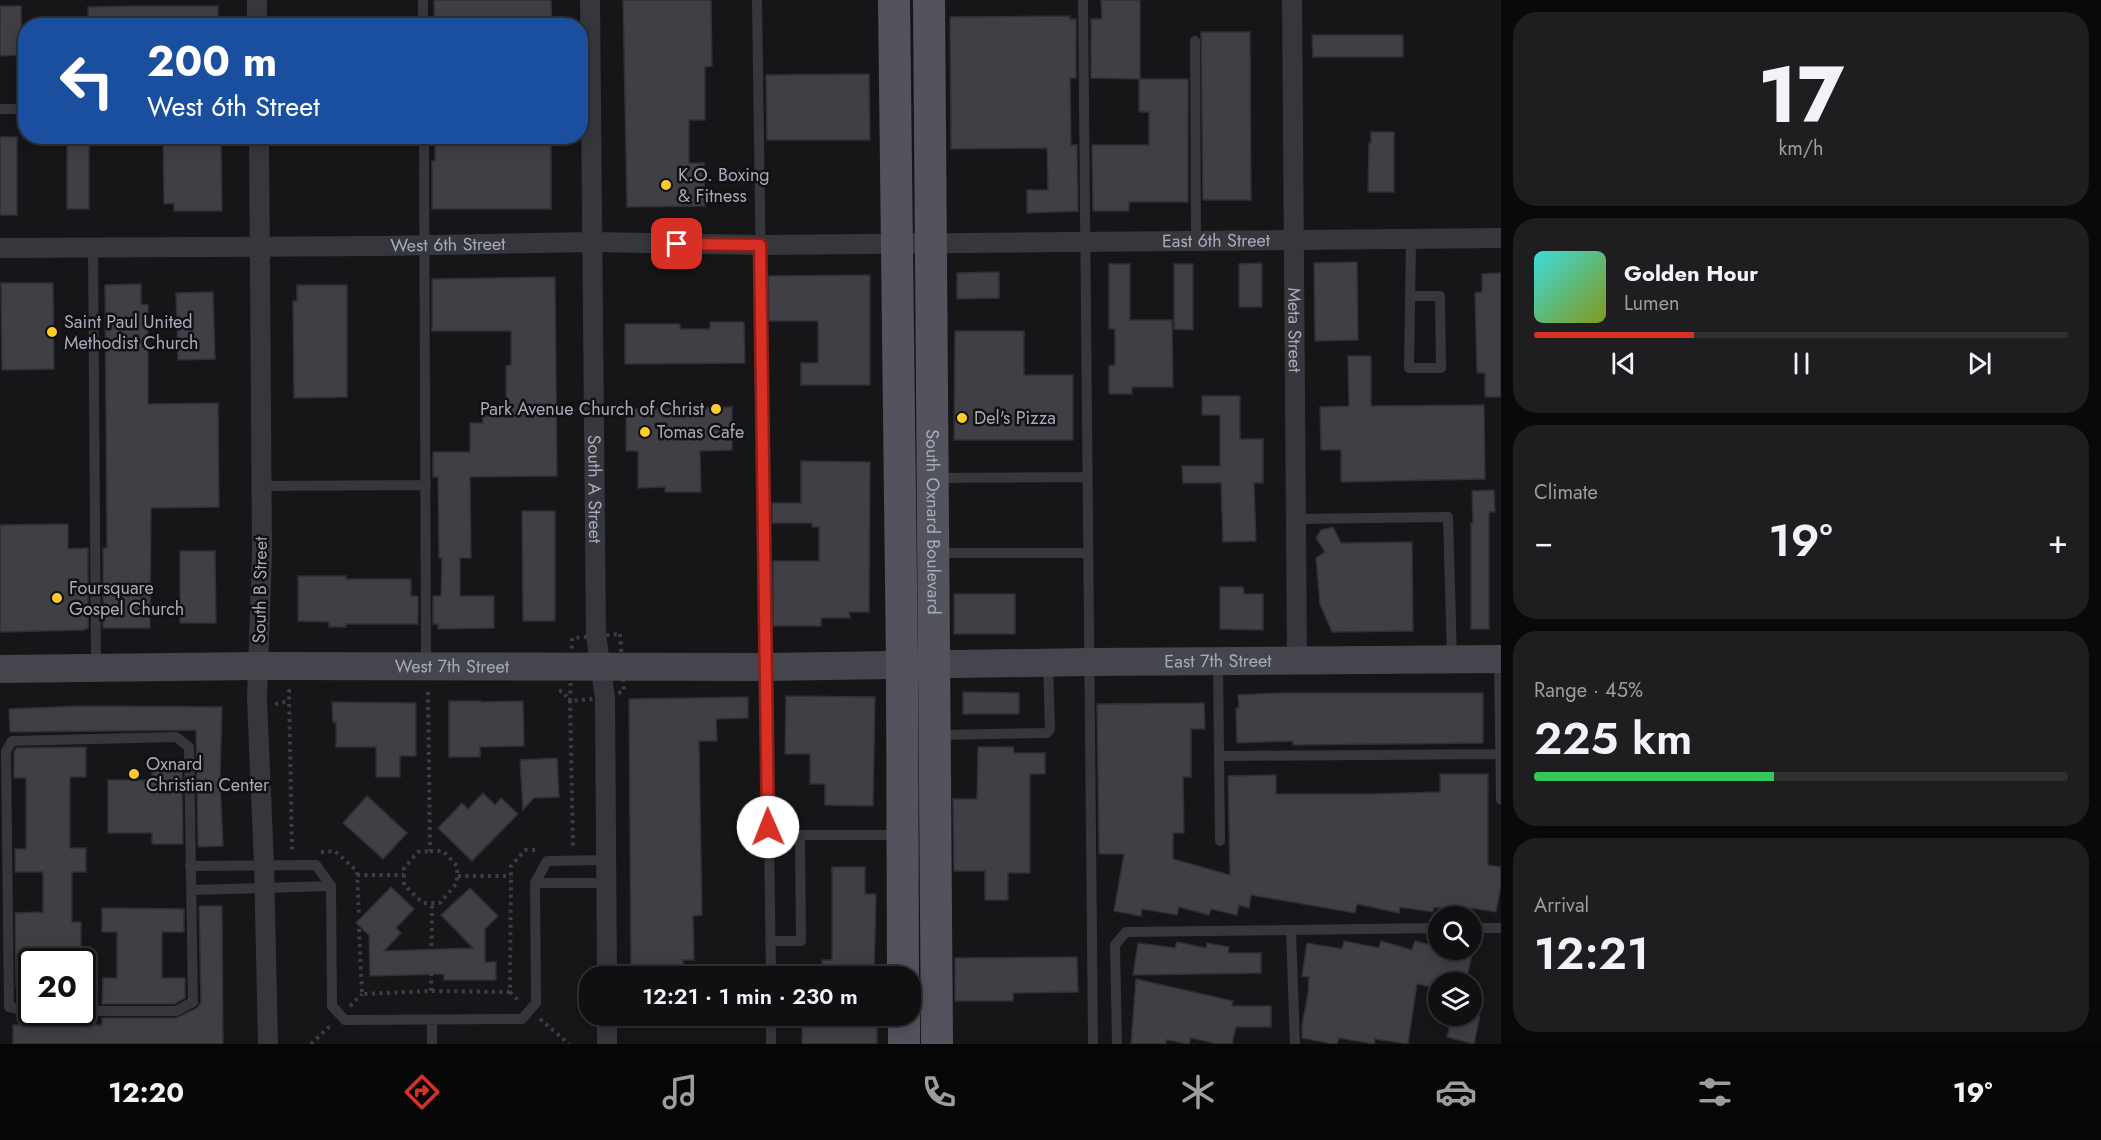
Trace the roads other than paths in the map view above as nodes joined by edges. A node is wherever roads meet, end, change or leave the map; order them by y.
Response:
1 (257, 0) edge
2 (423, 0) edge
3 (590, 0) edge
4 (758, 0) edge
5 (894, 0) edge
6 (929, 0) edge
7 (1083, 0) edge
8 (1292, 0) edge
9 (257, 18) edge
10 (423, 18) edge
11 (1195, 40) dead end
12 (0, 109) edge
13 (18, 109) edge
14 (259, 144) edge
15 (424, 144) edge
16 (1501, 238) edge
17 (1411, 239) junction
18 (1294, 240) junction
19 (1196, 241) junction
20 (592, 242) junction
21 (1085, 242) junction
22 (424, 244) junction
23 (896, 244) junction
24 (932, 244) junction
25 (260, 245) junction
26 (760, 245) junction
27 (93, 247) junction
28 (0, 248) edge
29 (1410, 296) junction
30 (1087, 477) junction
31 (933, 478) junction
32 (426, 485) junction
33 (261, 486) junction
34 (1296, 519) junction
35 (933, 553) junction
36 (1088, 553) junction
37 (1500, 659) edge
38 (1297, 660) junction
39 (1452, 660) junction
40 (1218, 661) junction
41 (1048, 662) junction
42 (1089, 662) junction
43 (902, 665) junction
44 (934, 665) junction
45 (259, 666) junction
46 (601, 667) junction
47 (765, 667) junction
48 (0, 669) edge
49 (96, 669) junction
50 (421, 679) junction
51 (935, 735) junction
52 (1500, 754) edge
53 (1219, 756) junction
54 (1501, 800) edge
55 (903, 834) junction
56 (1220, 841) dead end
57 (606, 860) junction
58 (264, 864) junction
59 (190, 866) junction
60 (535, 883) junction
61 (606, 883) junction
62 (332, 886) junction
63 (265, 888) junction
64 (191, 890) junction
65 (1428, 928) edge
66 (1482, 928) edge
67 (1501, 928) edge
68 (1291, 930) junction
69 (770, 941) junction
70 (607, 966) edge
71 (771, 966) edge
72 (903, 966) edge
73 (18, 1009) edge
74 (96, 1011) edge
75 (432, 1020) junction
76 (607, 1026) edge
77 (771, 1026) edge
78 (904, 1026) edge
79 (267, 1044) edge
80 (432, 1044) edge
81 (607, 1044) edge
82 (771, 1044) edge
83 (904, 1044) edge
84 (938, 1044) edge
85 (1093, 1044) edge
86 (1117, 1044) edge
87 (1295, 1044) edge

1 - 9 street
2 - 10 lane
3 - 20 street, South A Street
4 - 26 lane
5 - 23 main road, South Oxnard Boulevard
6 - 24 main road, South Oxnard Boulevard
7 - 21 lane
8 - 18 street, Meta Street
11 - 19 lane
12 - 13 lane
14 - 25 street, South B Street
15 - 22 lane
16 - 17 street, East 6th Street
17 - 18 street, East 6th Street
17 - 29 lane
18 - 19 street, East 6th Street
18 - 34 street, Meta Street
19 - 21 street, East 6th Street
20 - 22 street, West 6th Street
20 - 26 street, West 6th Street
20 - 46 street, South A Street
21 - 24 street, East 6th Street
21 - 30 lane
22 - 25 street, West 6th Street
22 - 32 lane
23 - 24 street, East 6th Street
23 - 26 street, West 6th Street
23 - 43 main road, South Oxnard Boulevard
24 - 31 main road, South Oxnard Boulevard
25 - 27 street, West 6th Street
25 - 33 street, South B Street
26 - 47 lane
27 - 28 street, West 6th Street
27 - 49 lane
29 - 29 lane
30 - 31 lane
30 - 36 lane
31 - 35 main road, South Oxnard Boulevard
32 - 33 lane
32 - 50 lane
33 - 45 street, South B Street
34 - 38 street, Meta Street
34 - 39 lane
35 - 36 lane
35 - 44 main road, South Oxnard Boulevard
36 - 42 lane
37 - 39 street, East 7th Street
37 - 52 lane
38 - 39 street, East 7th Street
38 - 40 street, East 7th Street
40 - 42 street, East 7th Street
40 - 53 lane
41 - 42 street, East 7th Street
41 - 44 street, East 7th Street
41 - 51 lane
42 - 85 lane
43 - 44 street, East 7th Street
43 - 47 street, West 7th Street
43 - 55 main road, South Oxnard Boulevard
44 - 51 main road, South Oxnard Boulevard
45 - 49 street, West 7th Street
45 - 50 street, West 7th Street
45 - 58 street, South B Street
46 - 47 street, West 7th Street
46 - 50 street, West 7th Street
46 - 57 street, South A Street
47 - 69 lane
48 - 49 street, West 7th Street
51 - 84 main road, South Oxnard Boulevard
52 - 53 lane
52 - 54 lane
53 - 56 lane
55 - 69 lane
55 - 72 main road, South Oxnard Boulevard
57 - 60 lane
57 - 61 street, South A Street
58 - 59 lane
58 - 62 lane
58 - 63 street, South B Street
59 - 64 lane
59 - 73 lane
60 - 61 lane
60 - 75 lane
61 - 70 street, South A Street
62 - 63 lane
62 - 75 lane
63 - 64 lane
63 - 79 street, South B Street
64 - 74 lane
65 - 68 lane
66 - 67 lane
68 - 86 lane
68 - 87 lane
69 - 71 lane
75 - 80 lane
76 - 81 street
77 - 82 lane
78 - 83 main road

